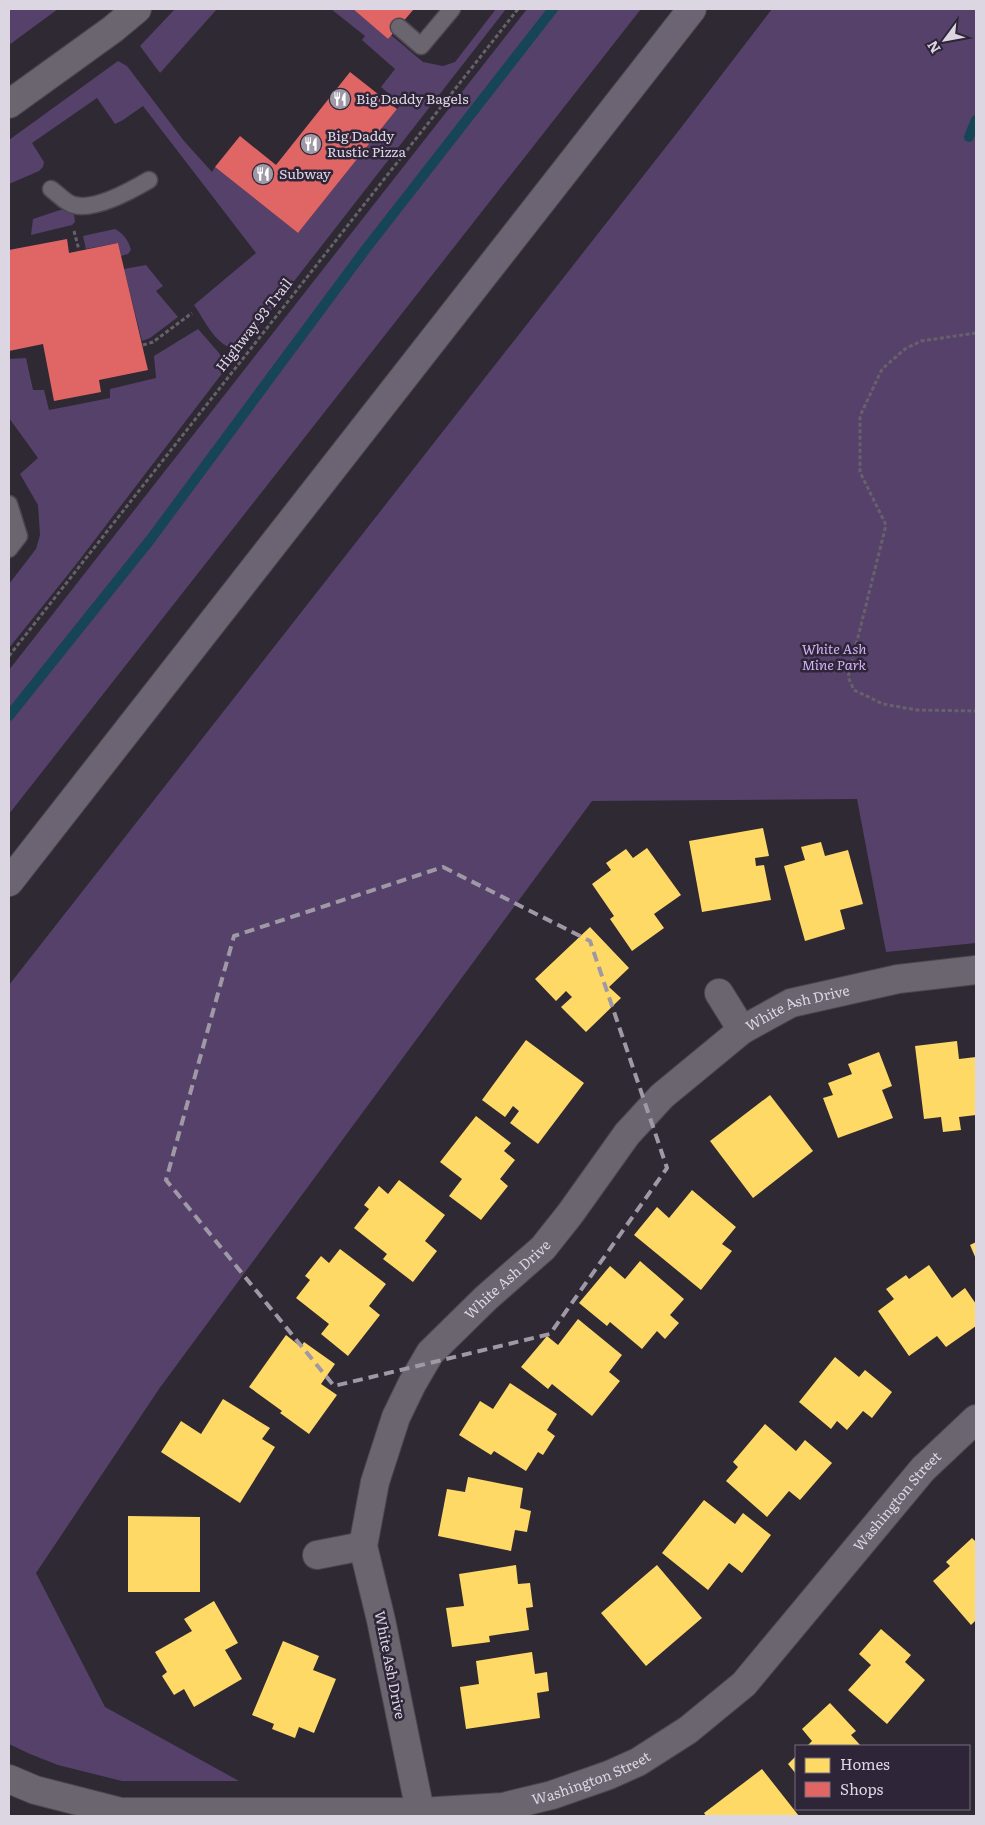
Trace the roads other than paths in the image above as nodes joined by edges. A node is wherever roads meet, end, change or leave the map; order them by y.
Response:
1 (137, 9) edge
2 (452, 9) edge
3 (692, 9) edge
4 (399, 27) dead end
5 (9, 104) edge
6 (149, 180) dead end
7 (51, 189) dead end
8 (9, 504) edge
9 (9, 549) edge
10 (9, 882) edge
11 (976, 970) edge
12 (719, 992) dead end
13 (742, 1030) junction
14 (976, 1419) edge
15 (363, 1546) junction
16 (317, 1554) dead end
17 (9, 1779) edge
18 (421, 1814) edge

1 - 5 street
2 - 4 lane
3 - 10 highway
6 - 7 lane
8 - 9 lane
11 - 13 street, White Ash Drive
12 - 13 street
13 - 15 street, White Ash Drive
14 - 18 street, Washington Street
15 - 16 street
15 - 18 street, White Ash Drive
17 - 18 street, Washington Street

